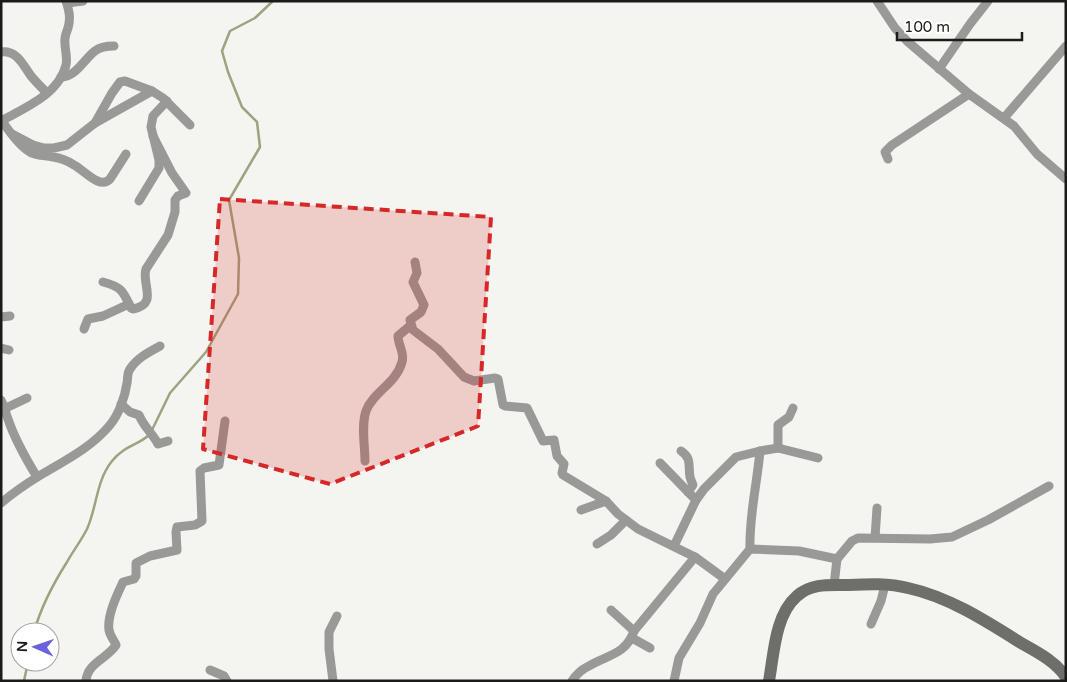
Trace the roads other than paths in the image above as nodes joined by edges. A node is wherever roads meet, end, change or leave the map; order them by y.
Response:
1 (83, 1) edge
2 (877, 1) edge
3 (988, 1) edge
4 (67, 2) edge
5 (114, 46) dead end
6 (1066, 46) edge
7 (1, 52) edge
8 (939, 69) junction
9 (61, 77) junction
10 (152, 91) junction
11 (47, 93) junction
12 (969, 94) junction
13 (167, 101) junction
14 (1004, 118) junction
15 (2, 121) edge
16 (95, 123) junction
17 (190, 124) dead end
18 (12, 134) junction
19 (153, 136) junction
20 (126, 154) dead end
21 (888, 158) dead end
22 (1066, 179) edge
23 (139, 201) dead end
24 (415, 262) dead end
25 (102, 282) dead end
26 (129, 304) junction
27 (411, 325) junction
28 (84, 329) dead end
29 (160, 346) dead end
30 (27, 398) dead end
31 (4, 404) edge
32 (120, 404) junction
33 (793, 408) dead end
34 (225, 421) dead end
35 (168, 441) dead end
36 (778, 448) junction
37 (681, 451) dead end
38 (760, 451) junction
39 (818, 458) dead end
40 (365, 461) dead end
41 (660, 463) dead end
42 (38, 477) junction
43 (1049, 486) dead end
44 (688, 492) junction
45 (696, 500) junction
46 (606, 501) junction
47 (1, 503) edge
48 (877, 508) dead end
49 (581, 510) dead end
50 (626, 520) junction
51 (875, 538) junction
52 (598, 544) dead end
53 (674, 546) junction
54 (750, 549) junction
55 (695, 557) junction
56 (837, 559) junction
57 (726, 579) junction
58 (834, 585) junction
59 (885, 585) junction
60 (610, 610) dead end
61 (337, 616) dead end
62 (871, 624) dead end
63 (633, 634) junction
64 (650, 648) dead end
65 (210, 670) dead end
66 (1064, 671) edge
67 (86, 681) edge
68 (227, 681) edge
69 (333, 681) edge
70 (572, 681) edge
71 (674, 681) edge
72 (769, 681) edge

1 - 4 street
2 - 8 street
3 - 8 street
4 - 9 street
5 - 9 street
6 - 14 street
7 - 11 street
8 - 12 street
9 - 11 street
10 - 13 street
10 - 16 street
10 - 16 street
11 - 15 street
12 - 14 street
12 - 21 street
13 - 17 street
13 - 19 street
14 - 22 street
15 - 18 street
16 - 18 street
18 - 20 street
19 - 23 street
19 - 26 street
24 - 27 street
25 - 26 street
26 - 28 street
27 - 40 street
27 - 46 street
29 - 32 street
30 - 31 street
31 - 42 street
32 - 35 street
32 - 42 street
33 - 36 street
34 - 67 street
36 - 38 street
36 - 39 street
37 - 44 street
38 - 45 street
38 - 54 street
41 - 44 street
42 - 47 street
43 - 51 street
44 - 45 street
45 - 53 street
46 - 49 street
46 - 50 street
48 - 51 street
50 - 52 street
50 - 53 street
51 - 56 street
53 - 55 street
54 - 56 street
54 - 57 street
55 - 57 street
55 - 63 street
56 - 58 street
57 - 71 street
58 - 59 street
58 - 72 street
59 - 62 street
59 - 66 street
60 - 63 street
61 - 69 street
63 - 64 street
63 - 70 street
65 - 68 street

